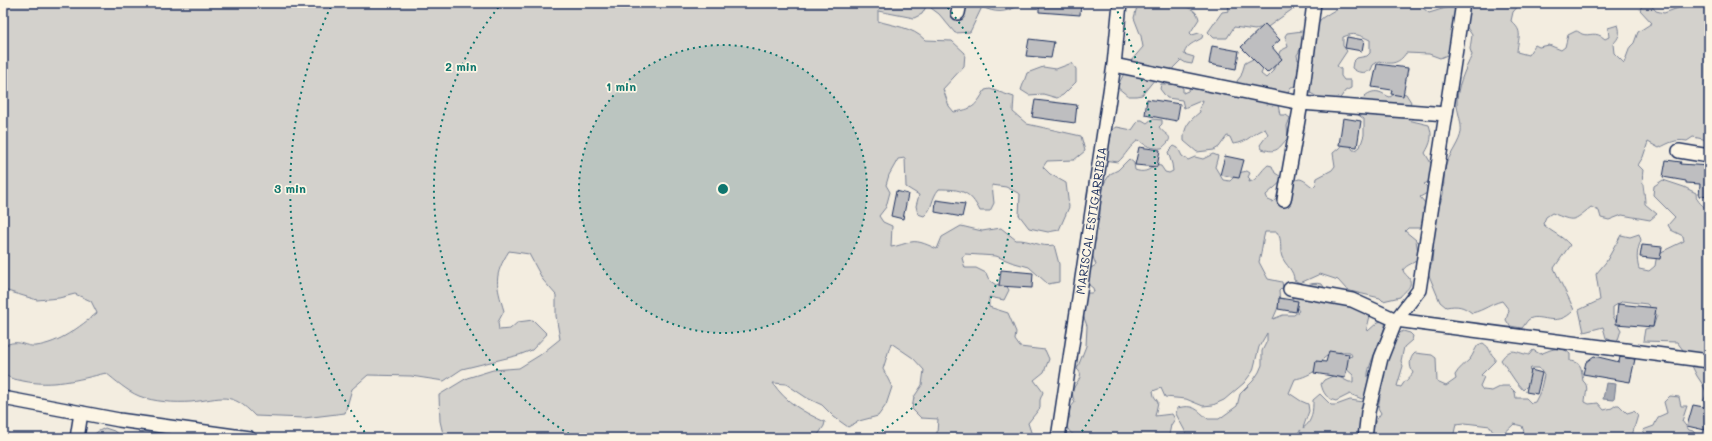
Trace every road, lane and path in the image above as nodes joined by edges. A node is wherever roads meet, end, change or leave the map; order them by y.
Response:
1 (1120, 3) edge
2 (1314, 3) edge
3 (1463, 3) edge
4 (1114, 65) junction
5 (1301, 103) junction
6 (1446, 114) junction
7 (1679, 151) dead end
8 (1709, 156) edge
9 (1284, 200) dead end
10 (1290, 289) dead end
11 (1396, 320) junction
12 (1709, 361) edge
13 (3, 398) edge
14 (81, 413) junction
15 (77, 438) edge
16 (248, 438) edge
17 (1058, 438) edge
18 (1365, 438) edge

1 - 4 street, MARISCAL ESTIGARRIBIA
2 - 5 street
3 - 6 street
4 - 5 street
4 - 17 street, MARISCAL ESTIGARRIBIA
5 - 6 street
5 - 9 street
6 - 11 street
7 - 8 street
10 - 11 street
11 - 12 street
11 - 18 street
13 - 14 street
14 - 15 street
14 - 16 street

